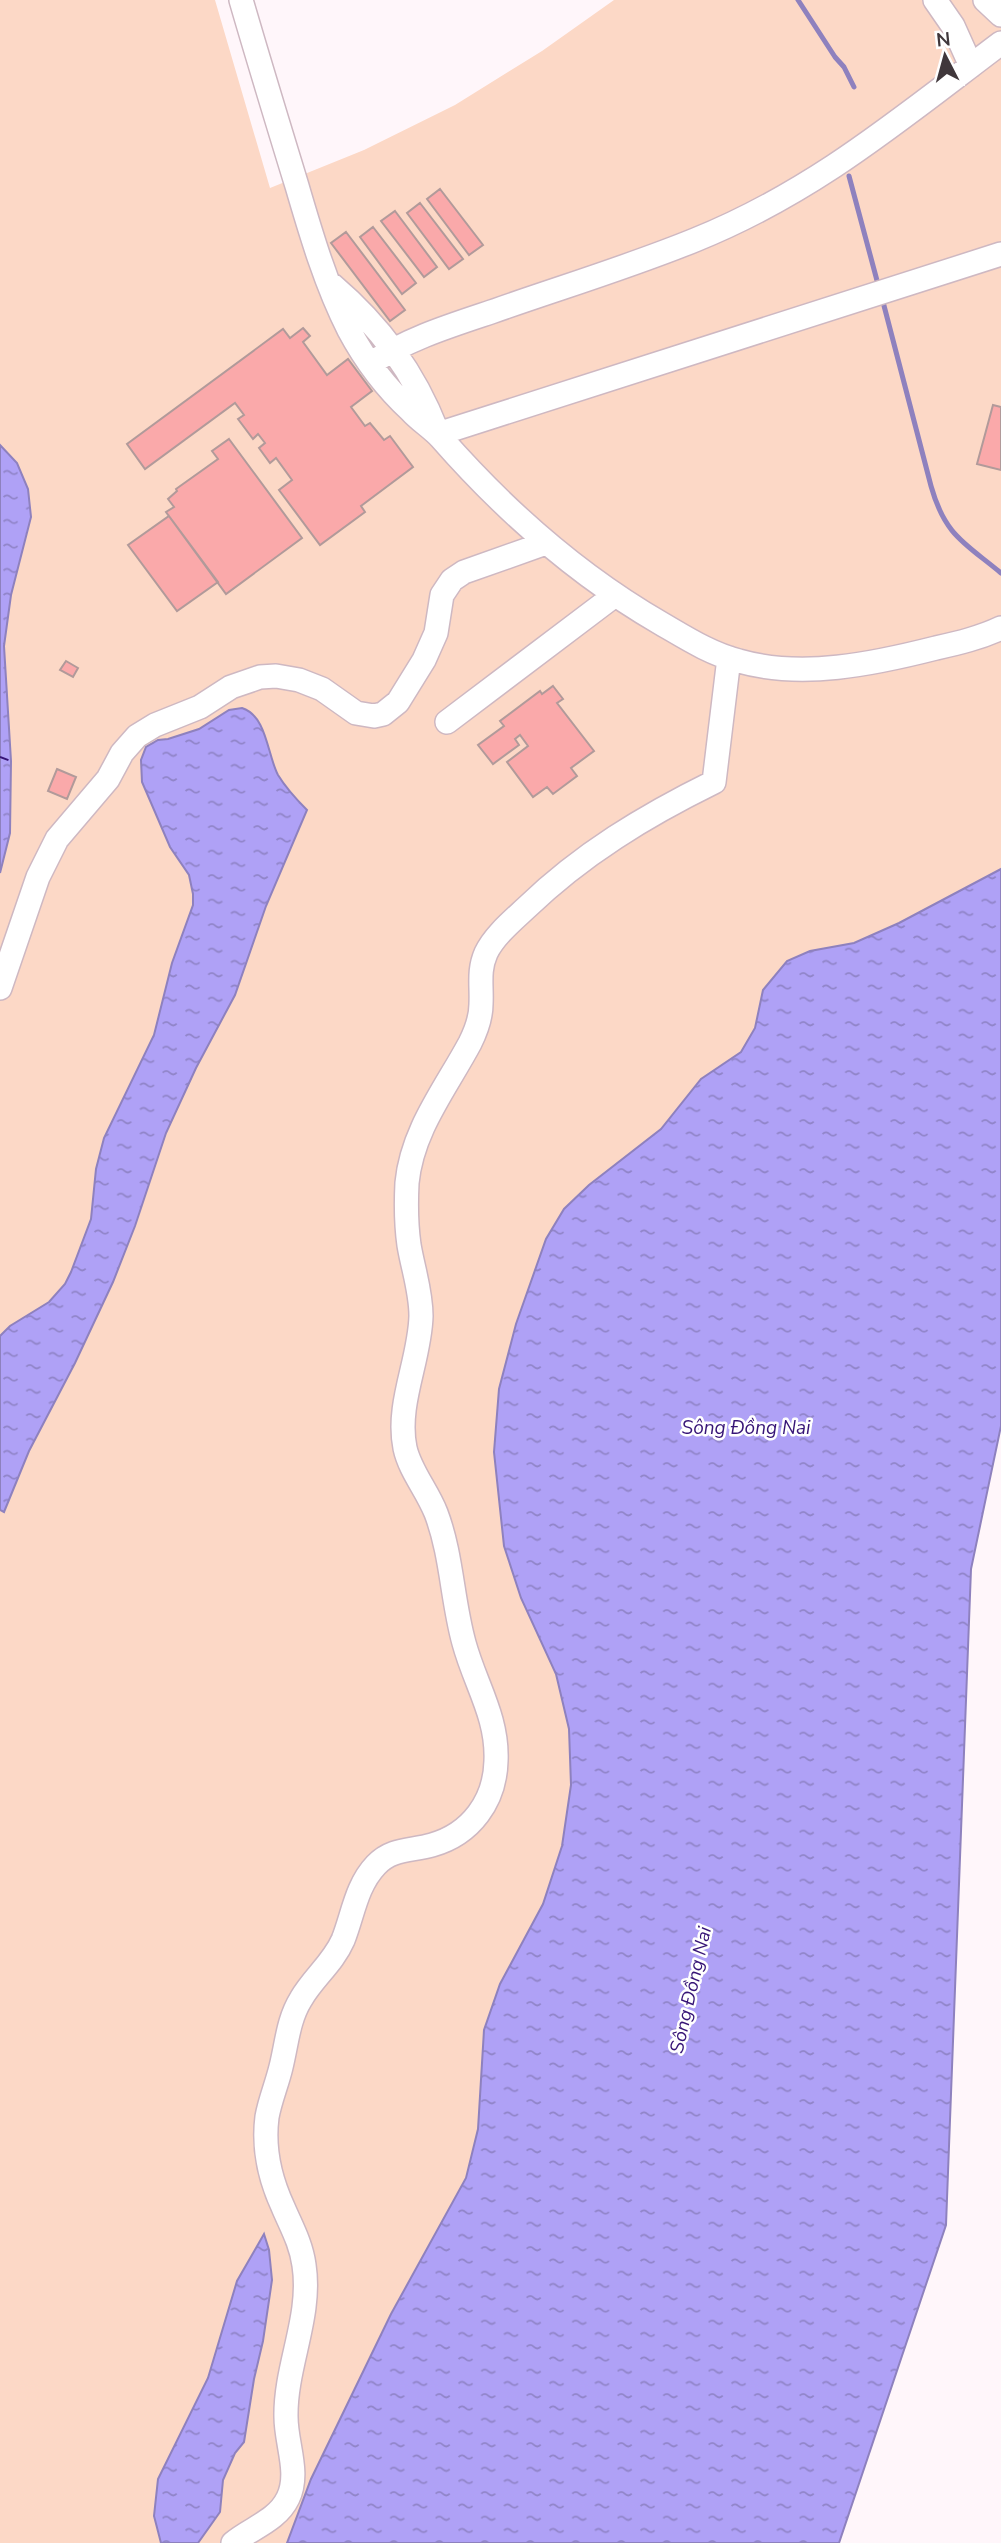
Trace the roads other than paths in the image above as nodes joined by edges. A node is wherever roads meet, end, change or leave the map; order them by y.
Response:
1 (241, 0) edge
2 (936, 0) edge
3 (985, 0) edge
4 (1001, 15) edge
5 (1001, 43) edge
6 (971, 66) junction
7 (1001, 254) edge
8 (330, 283) junction
9 (394, 349) junction
10 (370, 364) junction
11 (438, 434) junction
12 (546, 543) junction
13 (615, 595) junction
14 (1001, 628) edge
15 (729, 658) junction
16 (447, 722) dead end
17 (0, 988) edge
18 (233, 2543) edge

1 - 8 street
2 - 6 street
3 - 4 street
5 - 6 street
6 - 9 street
7 - 11 street
8 - 9 street
8 - 10 street
9 - 10 street
9 - 11 street
10 - 11 street
11 - 12 street
12 - 13 street
12 - 17 street
13 - 15 street
13 - 16 street
14 - 15 street
15 - 18 street

